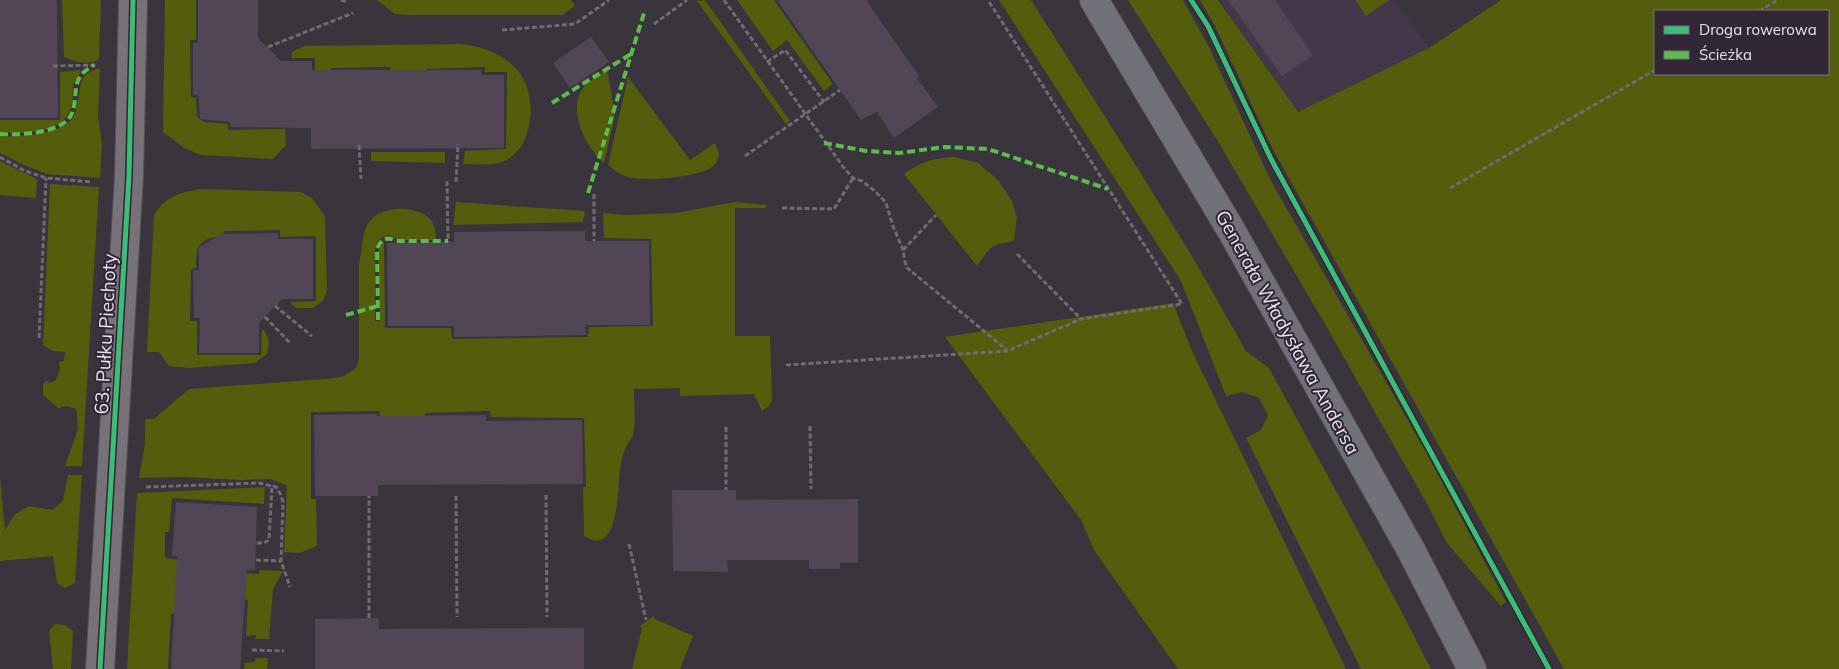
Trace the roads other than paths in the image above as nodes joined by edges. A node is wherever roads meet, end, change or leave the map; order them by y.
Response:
1 (133, 0) edge
2 (1094, 0) edge
3 (100, 669) edge
4 (1472, 669) edge

1 - 3 street, 63. Pułku Piechoty
2 - 4 main road, Generała Władysława Andersa

